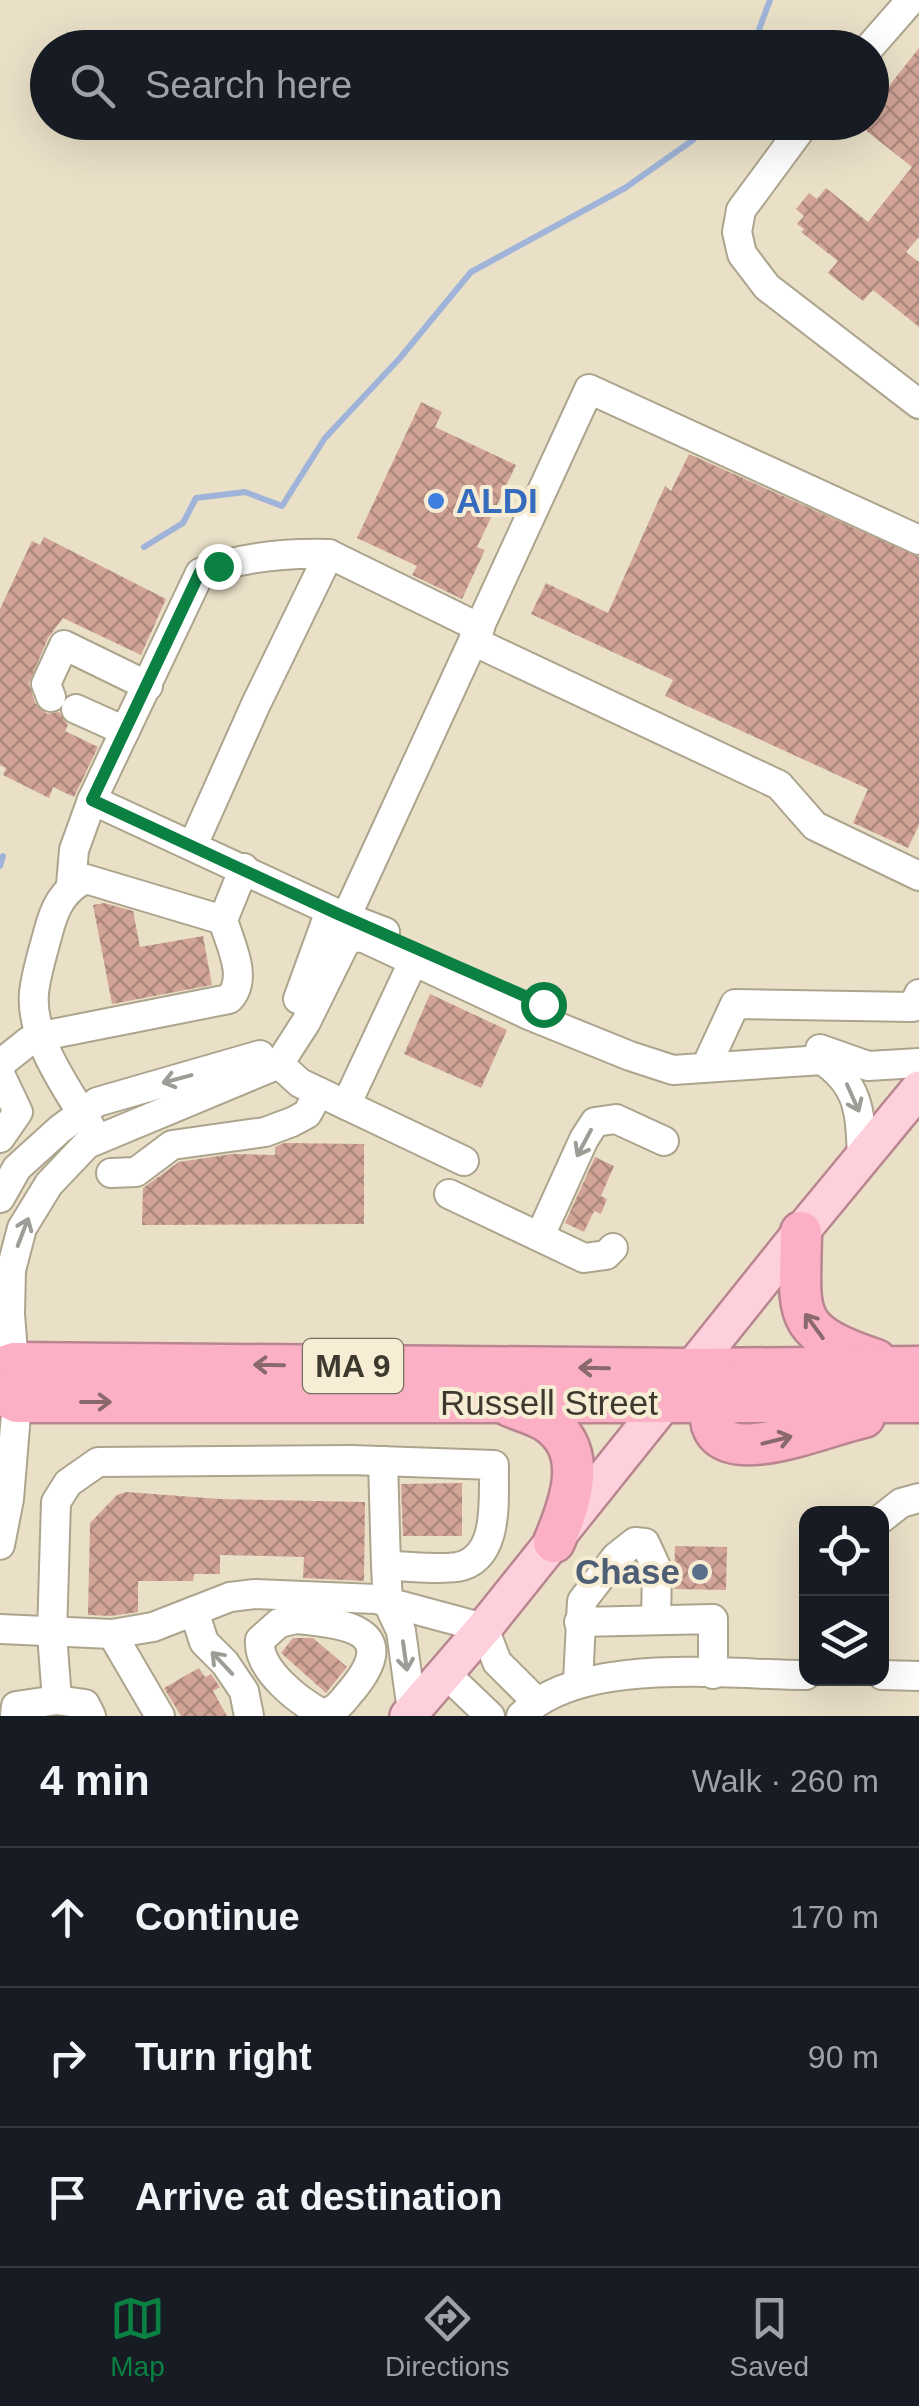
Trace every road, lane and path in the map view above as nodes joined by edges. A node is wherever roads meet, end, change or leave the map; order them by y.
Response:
1 (910, 0) edge
2 (884, 30) edge
3 (792, 140) edge
4 (918, 402) edge
5 (919, 540) edge
6 (329, 554) junction
7 (477, 635) junction
8 (148, 686) junction
9 (125, 731) junction
10 (92, 800) junction
11 (193, 845) junction
12 (244, 868) junction
13 (919, 876) edge
14 (71, 885) junction
15 (342, 915) junction
16 (222, 920) junction
17 (414, 960) junction
18 (919, 994) edge
19 (42, 1036) junction
20 (710, 1058) junction
21 (919, 1063) edge
22 (0, 1064) edge
23 (279, 1064) junction
24 (0, 1074) edge
25 (320, 1092) junction
26 (916, 1099) edge
27 (346, 1105) junction
28 (82, 1112) junction
29 (0, 1138) edge
30 (98, 1139) junction
31 (664, 1140) dead end
32 (862, 1157) junction
33 (464, 1161) dead end
34 (111, 1172) dead end
35 (449, 1194) dead end
36 (0, 1198) edge
37 (801, 1232) junction
38 (540, 1236) junction
39 (613, 1248) dead end
40 (909, 1367) edge
41 (711, 1380) junction
42 (8, 1381) edge
43 (666, 1402) junction
44 (506, 1404) junction
45 (919, 1405) edge
46 (382, 1461) junction
47 (919, 1498) edge
48 (889, 1512) edge
49 (554, 1542) junction
50 (0, 1544) edge
51 (386, 1566) junction
52 (388, 1604) junction
53 (194, 1610) junction
54 (656, 1620) junction
55 (579, 1622) junction
56 (0, 1628) edge
57 (484, 1628) junction
58 (52, 1634) junction
59 (112, 1634) junction
60 (363, 1636) junction
61 (446, 1673) junction
62 (713, 1674) junction
63 (799, 1675) edge
64 (889, 1675) edge
65 (919, 1676) edge
66 (578, 1684) junction
67 (57, 1700) junction
68 (529, 1708) edge
69 (410, 1713) edge
70 (323, 1714) edge
71 (16, 1716) edge
72 (91, 1716) edge
73 (160, 1716) edge
74 (248, 1716) edge
75 (490, 1716) edge

1 - 2 lane
3 - 4 lane
5 - 7 lane
6 - 7 lane
6 - 8 lane
6 - 11 lane
7 - 13 lane
7 - 15 lane
8 - 9 lane
8 - 9 lane
9 - 10 lane
10 - 11 lane
10 - 14 lane
11 - 12 lane
12 - 15 lane
12 - 16 lane
14 - 16 lane
14 - 19 lane
15 - 20 lane
15 -> 28 lane
16 - 19 lane
17 - 23 lane
17 - 27 lane
17 -> 32 lane
18 - 20 lane
19 - 22 lane
19 - 28 lane
20 - 21 lane
23 - 25 lane
23 - 30 lane
24 - 29 lane
25 - 27 lane
25 - 34 lane
26 - 32 main road
27 - 33 lane
28 - 30 lane
28 - 36 lane
42 -> 30 lane
31 -> 38 lane
32 - 37 main road
35 - 38 lane
40 -> 37 highway
37 - 41 main road
38 - 39 lane
40 - 41 highway, Russell Street / MA 9
41 -> 42 highway, Russell Street / MA 9
41 - 43 highway, Russell Street / MA 9
41 -> 45 highway, Russell Street / MA 9
42 -> 44 highway, Russell Street / MA 9
42 - 50 lane
43 - 44 highway, Russell Street / MA 9
43 - 49 main road
44 - 49 highway
46 - 51 lane
46 - 51 lane
46 - 58 lane
47 - 48 lane
49 - 57 main road
51 - 52 lane
52 - 53 lane
52 - 57 lane
52 - 60 lane
52 -> 69 lane
53 - 59 lane
74 -> 53 lane
54 - 55 lane
54 - 55 lane
54 - 62 lane
55 - 66 lane
56 - 58 lane
57 - 61 main road
57 - 68 lane
58 - 59 lane
58 - 67 lane
59 - 73 lane
60 - 70 lane
60 - 70 lane
61 - 69 main road
61 - 75 lane
62 - 63 lane
62 - 66 lane
64 - 65 lane
66 - 68 lane
67 - 71 lane
67 - 72 lane

